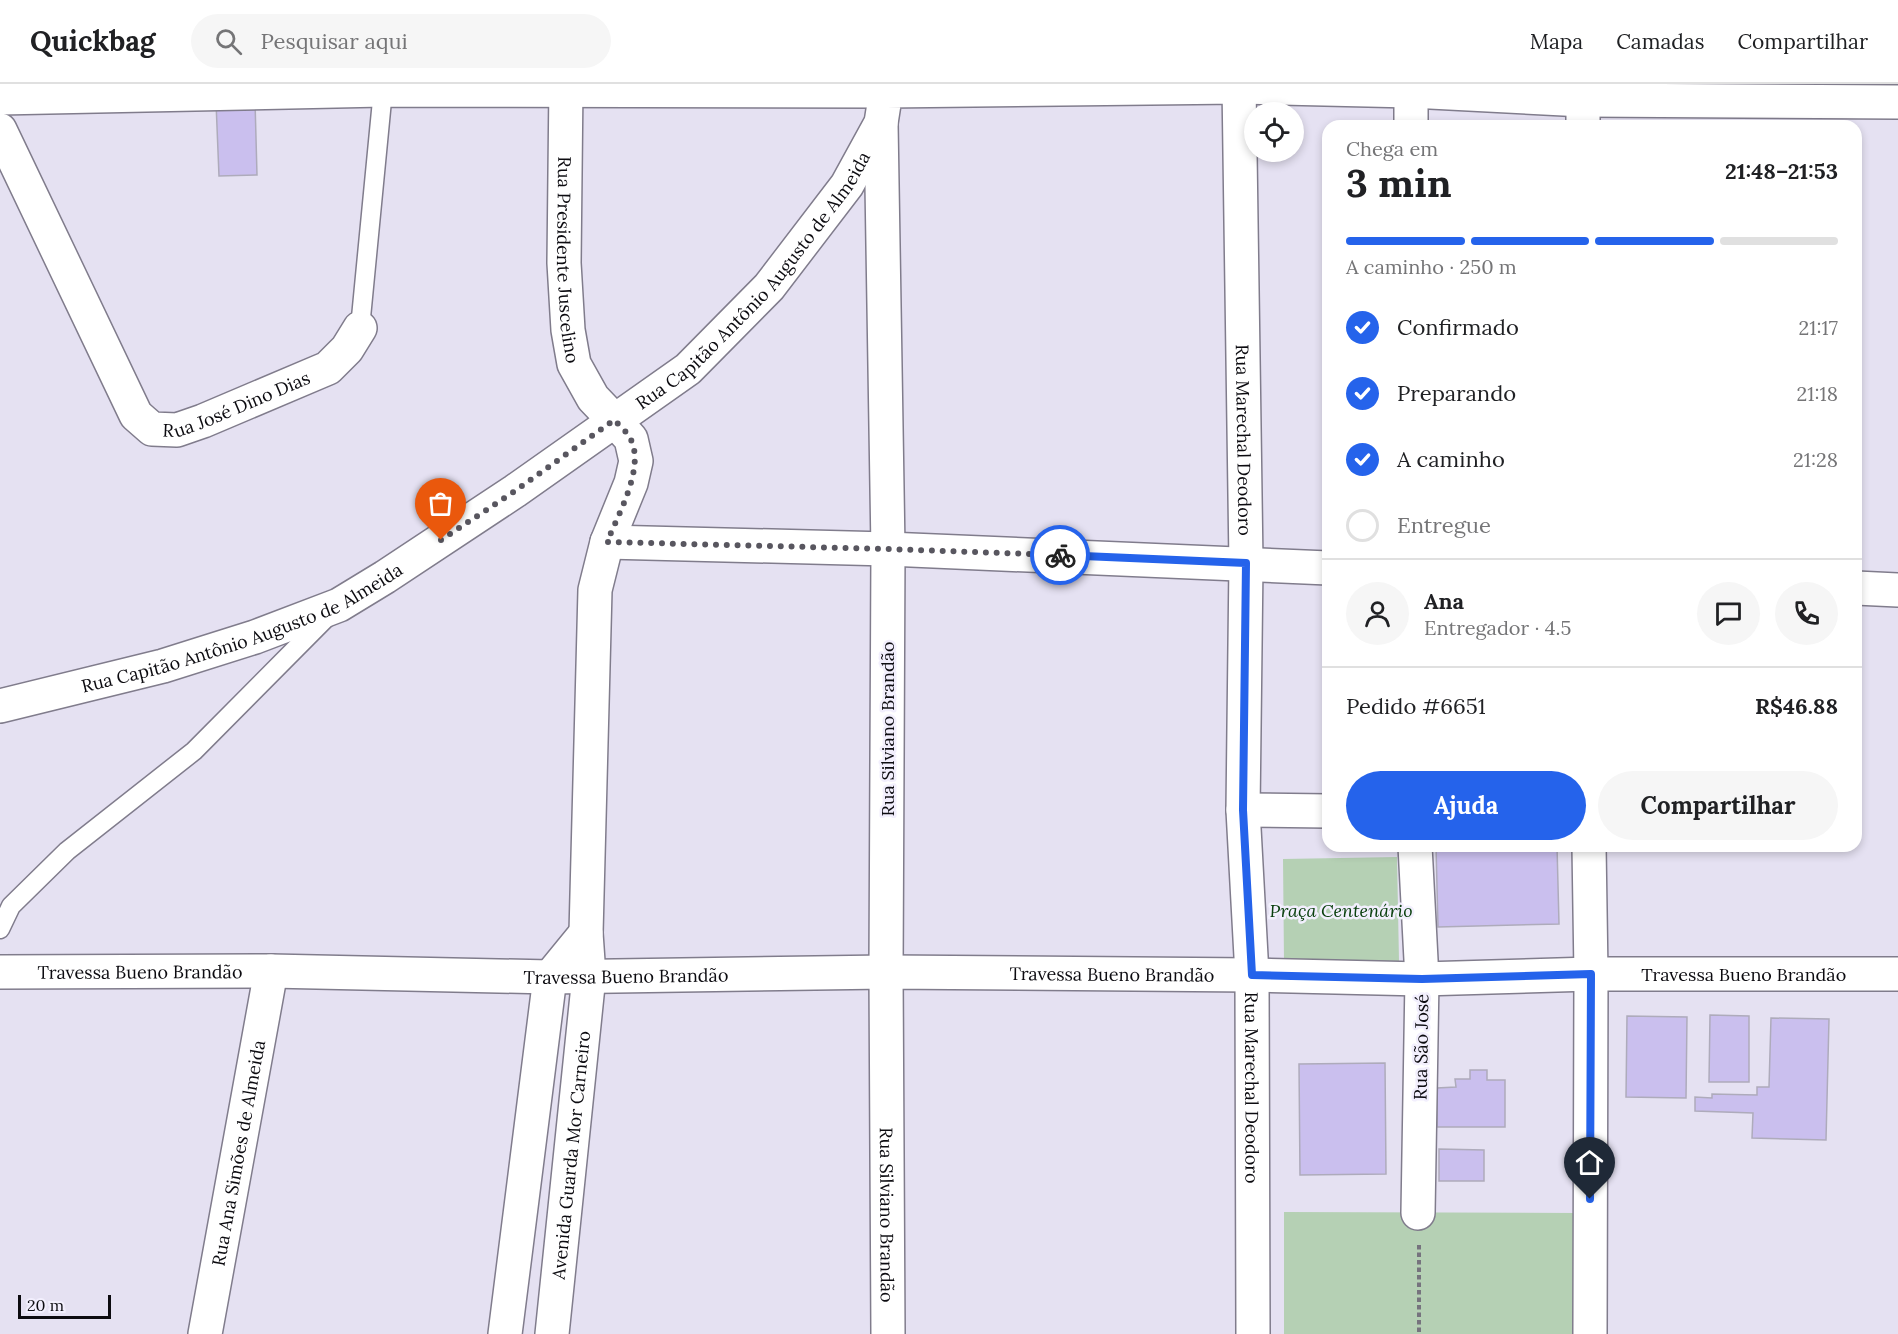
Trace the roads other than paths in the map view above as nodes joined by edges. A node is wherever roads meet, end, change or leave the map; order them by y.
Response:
1 (1239, 85) edge
2 (383, 87) edge
3 (566, 87) edge
4 (1411, 87) edge
5 (886, 88) edge
6 (0, 98) edge
7 (1898, 102) edge
8 (1583, 104) edge
9 (1411, 120) edge
10 (881, 123) junction
11 (0, 130) edge
12 (360, 327) joint
13 (614, 420) junction
14 (607, 542) junction
15 (888, 549) junction
16 (1246, 563) junction
17 (1322, 568) edge
18 (1862, 588) edge
19 (1898, 590) edge
20 (339, 605) junction
21 (0, 706) edge
22 (1243, 810) junction
23 (1322, 811) edge
24 (1415, 852) edge
25 (1589, 852) edge
26 (0, 929) edge
27 (586, 933) junction
28 (271, 971) junction
29 (0, 972) edge
30 (886, 972) junction
31 (1591, 974) junction
32 (1898, 974) edge
33 (1252, 975) junction
34 (589, 976) junction
35 (550, 977) junction
36 (1422, 979) junction
37 (1418, 1213) road end
38 (206, 1334) edge
39 (505, 1334) edge
40 (552, 1334) edge
41 (888, 1334) edge
42 (1254, 1334) edge
43 (1590, 1334) edge

1 - 4 street
1 - 5 street
1 - 16 street, Rua Marechal Deodoro
2 - 3 street
2 - 6 street
2 - 12 lane, Rua José Dino Dias
3 - 5 street
3 - 13 street, Rua Presidente Juscelino
4 - 8 street
4 - 9 street
5 - 10 street, Rua Capitão Antônio Augusto de Almeida
7 - 8 street
10 - 13 street, Rua Capitão Antônio Augusto de Almeida
10 - 15 street, Rua Silviano Brandão
11 - 12 street, Rua José Dino Dias
13 - 14 street, Rua Presidente Juscelino
13 - 20 street, Rua Capitão Antônio Augusto de Almeida
14 - 15 street
14 - 27 street, Avenida Guarda Mor Carneiro
15 - 16 street
15 - 30 street, Rua Silviano Brandão
16 - 17 street
16 - 22 street, Rua Marechal Deodoro
18 - 19 street
20 - 21 street, Rua Capitão Antônio Augusto de Almeida
20 - 26 lane
22 - 23 street
22 - 33 street, Rua Marechal Deodoro
24 - 36 street, Rua São José
25 - 31 street
27 - 34 street, Avenida Guarda Mor Carneiro
27 - 35 street
28 - 29 street, Travessa Bueno Brandão
28 - 35 street, Travessa Bueno Brandão
28 - 38 street, Rua Ana Simões de Almeida
30 - 33 street, Travessa Bueno Brandão
30 - 34 street, Travessa Bueno Brandão
30 - 41 street, Rua Silviano Brandão
31 - 32 street, Travessa Bueno Brandão
31 - 36 street
31 - 43 street
33 - 36 street
33 - 42 street, Rua Marechal Deodoro
34 - 35 street, Travessa Bueno Brandão
34 - 40 street, Avenida Guarda Mor Carneiro
35 - 39 street
36 - 37 street, Rua São José

